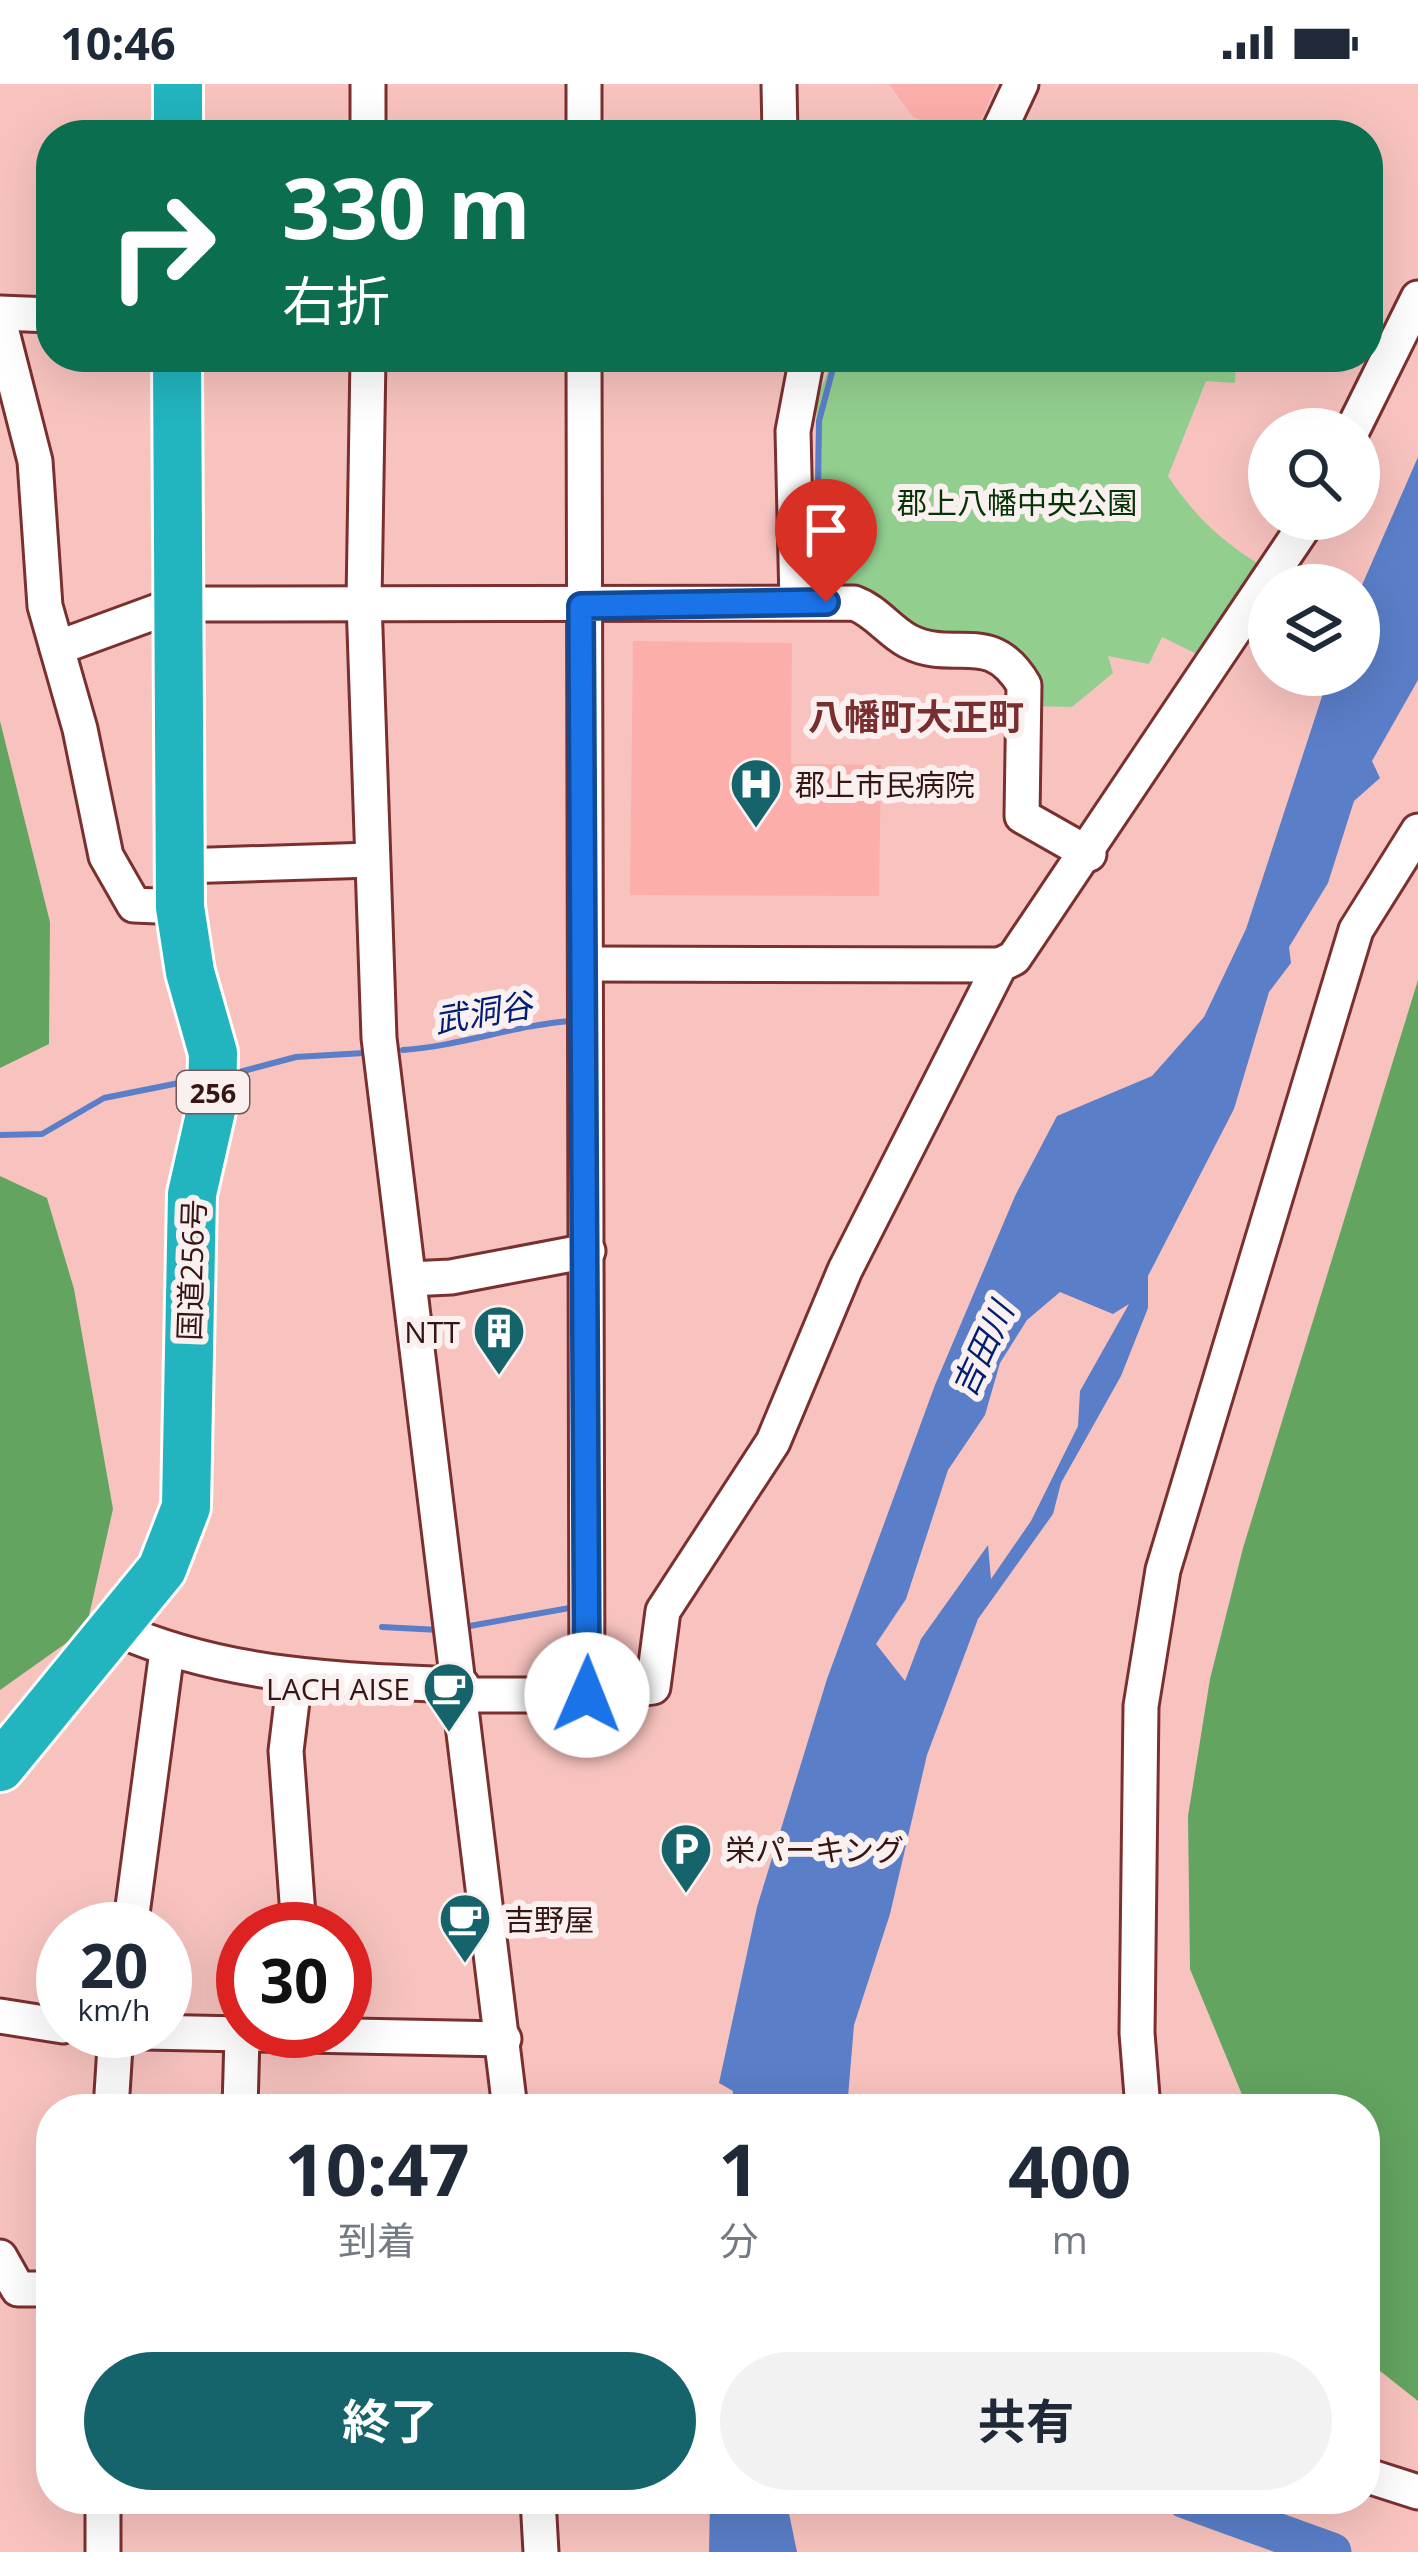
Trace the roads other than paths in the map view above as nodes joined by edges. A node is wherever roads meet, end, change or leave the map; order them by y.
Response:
1 (178, 84) edge
2 (368, 84) edge
3 (584, 84) edge
4 (779, 84) edge
5 (1021, 84) edge
6 (178, 120) edge
7 (368, 120) edge
8 (584, 120) edge
9 (780, 120) edge
10 (1004, 120) edge
11 (1418, 298) edge
12 (0, 314) edge
13 (36, 315) edge
14 (0, 324) edge
15 (1383, 334) edge
16 (1403, 334) junction
17 (177, 372) edge
18 (368, 372) edge
19 (584, 372) edge
20 (804, 372) edge
21 (1364, 408) edge
22 (1295, 540) edge
23 (364, 601) junction
24 (796, 602) junction
25 (177, 604) junction
26 (581, 606) junction
27 (58, 648) junction
28 (1418, 831) edge
29 (1089, 854) junction
30 (372, 860) junction
31 (180, 886) junction
32 (586, 964) junction
33 (1000, 965) junction
34 (588, 1251) junction
35 (409, 1279) junction
36 (117, 1629) junction
37 (167, 1651) junction
38 (295, 1676) junction
39 (463, 1690) junction
40 (587, 1695) junction
41 (0, 1767) edge
42 (134, 1902) edge
43 (297, 1902) edge
44 (0, 2016) edge
45 (36, 2022) edge
46 (372, 2036) edge
47 (505, 2039) junction
48 (110, 2058) edge
49 (241, 2058) edge
50 (111, 2094) edge
51 (240, 2094) edge
52 (509, 2094) edge
53 (1142, 2094) edge
54 (0, 2258) edge
55 (36, 2289) edge
56 (1380, 2480) edge
57 (1418, 2492) edge
58 (103, 2514) edge
59 (539, 2514) edge
60 (104, 2552) edge
61 (541, 2552) edge

1 - 6 highway
2 - 7 street
3 - 8 street
4 - 9 street
5 - 10 street
11 - 16 street
12 - 13 street
14 - 27 street
15 - 16 street
16 - 21 street
17 - 25 highway, 国道256号 / 256
18 - 23 street
19 - 26 street
20 - 24 street
22 - 29 street
23 - 25 street
23 - 26 street
23 - 30 street
24 - 26 street
24 - 29 street
25 - 27 street
25 - 31 highway, 国道256号 / 256
26 - 32 street
27 - 31 street
28 - 53 street
29 - 33 street
30 - 31 street
30 - 35 street
31 - 36 highway, 国道256号 / 256
32 - 33 street
32 - 34 street
33 - 40 street
34 - 35 street
34 - 40 street
35 - 39 street
36 - 37 street
36 - 41 highway, 国道256号 / 256
37 - 38 street
37 - 42 street
38 - 39 street
38 - 43 street
39 - 40 street
39 - 47 street
44 - 45 street
46 - 47 street
47 - 52 street
48 - 50 street
49 - 51 street
54 - 55 street
56 - 57 street
58 - 60 street
59 - 61 street

